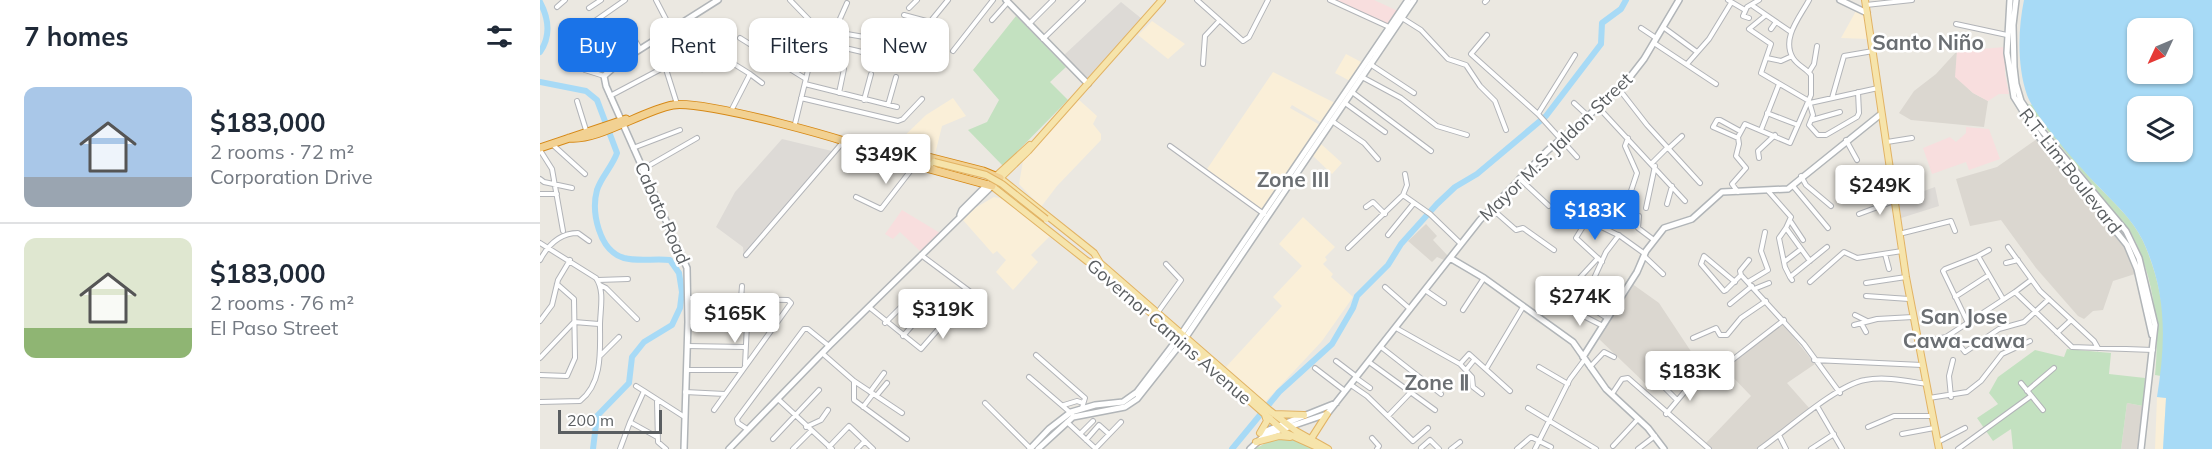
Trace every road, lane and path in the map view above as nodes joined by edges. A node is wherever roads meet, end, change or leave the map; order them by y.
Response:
1 (565, 0) edge
2 (601, 0) edge
3 (625, 0) edge
4 (656, 0) edge
5 (705, 0) edge
6 (718, 0) edge
7 (790, 0) edge
8 (917, 0) edge
9 (948, 0) edge
10 (993, 0) edge
11 (1053, 0) edge
12 (1083, 0) edge
13 (1162, 0) edge
14 (1197, 0) edge
15 (1268, 0) edge
16 (1330, 0) edge
17 (1408, 0) edge
18 (1414, 0) edge
19 (1679, 0) edge
20 (1759, 0) edge
21 (1809, 0) edge
22 (1840, 0) edge
23 (1912, 0) edge
24 (2010, 0) edge
25 (2016, 0) edge
26 (1730, 1) edge
27 (1010, 2) edge
28 (1866, 2) edge
29 (847, 3) dead end
30 (709, 6) junction
31 (1753, 6) junction
32 (557, 7) dead end
33 (589, 8) dead end
34 (909, 8) dead end
35 (1744, 10) junction
36 (1867, 13) junction
37 (904, 15) dead end
38 (1766, 15) junction
39 (1401, 16) junction
40 (599, 18) edge
41 (665, 18) edge
42 (689, 18) edge
43 (807, 18) edge
44 (840, 18) edge
45 (1749, 18) dead end
46 (992, 20) dead end
47 (1219, 21) junction
48 (1776, 22) junction
49 (1029, 24) junction
50 (1956, 24) dead end
51 (1389, 27) junction
52 (1663, 27) junction
53 (1641, 28) dead end
54 (1771, 29) dead end
55 (1791, 32) junction
56 (1487, 35) dead end
57 (2007, 35) junction
58 (740, 38) dead end
59 (1043, 39) junction
60 (1655, 41) junction
61 (650, 43) edge
62 (638, 46) edge
63 (1817, 46) dead end
64 (640, 49) joint
65 (953, 51) dead end
66 (1873, 51) junction
67 (1697, 52) junction
68 (1575, 55) dead end
69 (1792, 56) junction
70 (1767, 58) junction
71 (1368, 62) junction
72 (1203, 64) dead end
73 (1687, 64) junction
74 (737, 66) edge
75 (591, 72) edge
76 (607, 72) edge
77 (654, 72) edge
78 (667, 72) edge
79 (807, 72) edge
80 (843, 72) edge
81 (1809, 72) junction
82 (750, 74) junction
83 (871, 74) dead end
84 (604, 76) junction
85 (1362, 76) junction
86 (896, 77) dead end
87 (805, 82) junction
88 (762, 83) dead end
89 (1088, 84) junction
90 (1716, 84) dead end
91 (1779, 84) junction
92 (1878, 88) junction
93 (1619, 89) junction
94 (1352, 92) junction
95 (1858, 92) junction
96 (839, 93) junction
97 (1414, 93) dead end
98 (610, 96) junction
99 (801, 98) junction
100 (1832, 98) junction
101 (922, 99) dead end
102 (864, 100) junction
103 (577, 101) dead end
104 (1809, 102) junction
105 (1345, 103) junction
106 (1574, 103) dead end
107 (677, 104) junction
108 (888, 105) junction
109 (897, 107) dead end
110 (1599, 108) junction
111 (731, 112) junction
112 (1840, 112) dead end
113 (1767, 113) junction
114 (1538, 114) junction
115 (1881, 114) junction
116 (1588, 117) junction
117 (1811, 120) junction
118 (624, 121) junction
119 (1332, 121) junction
120 (1809, 125) junction
121 (1798, 126) junction
122 (794, 128) junction
123 (599, 129) junction
124 (586, 130) junction
125 (680, 130) dead end
126 (1506, 130) dead end
127 (1761, 130) junction
128 (1740, 131) junction
129 (1321, 132) junction
130 (1385, 132) dead end
131 (1467, 135) dead end
132 (1775, 135) junction
133 (2041, 135) junction
134 (1682, 136) dead end
135 (568, 138) junction
136 (697, 138) dead end
137 (1628, 138) junction
138 (1738, 138) junction
139 (1912, 138) dead end
140 (1562, 139) junction
141 (1846, 140) junction
142 (847, 142) junction
143 (1887, 142) junction
144 (553, 144) junction
145 (1170, 146) dead end
146 (633, 148) junction
147 (1668, 148) junction
148 (540, 149) edge
149 (880, 151) junction
150 (1431, 151) dead end
151 (1577, 158) dead end
152 (1759, 158) dead end
153 (1378, 159) dead end
154 (1857, 160) dead end
155 (943, 161) junction
156 (915, 165) junction
157 (961, 165) junction
158 (1653, 165) junction
159 (978, 169) junction
160 (643, 170) junction
161 (941, 171) junction
162 (585, 174) dead end
163 (1405, 174) dead end
164 (958, 176) junction
165 (1802, 176) junction
166 (998, 177) junction
167 (540, 178) edge
168 (1519, 178) junction
169 (975, 180) junction
170 (1700, 183) dead end
171 (554, 184) junction
172 (990, 185) junction
173 (1672, 186) junction
174 (1793, 186) junction
175 (1012, 187) junction
176 (572, 188) dead end
177 (1769, 192) junction
178 (1739, 193) junction
179 (540, 194) edge
180 (556, 194) junction
181 (1403, 195) junction
182 (1005, 196) junction
183 (856, 197) dead end
184 (1629, 197) dead end
185 (1027, 199) junction
186 (1685, 201) dead end
187 (1894, 201) junction
188 (1414, 203) junction
189 (1667, 204) dead end
190 (1549, 206) dead end
191 (1831, 206) dead end
192 (1020, 207) junction
193 (1366, 207) dead end
194 (1491, 208) junction
195 (1646, 208) dead end
196 (1041, 210) junction
197 (1385, 214) junction
198 (1858, 214) dead end
199 (1265, 215) junction
200 (1639, 216) dead end
201 (1035, 219) junction
202 (1791, 222) junction
203 (1786, 228) junction
204 (1827, 228) dead end
205 (563, 231) dead end
206 (1955, 231) dead end
207 (1765, 232) dead end
208 (1899, 234) junction
209 (1388, 235) dead end
210 (1619, 236) junction
211 (1654, 240) junction
212 (1803, 240) dead end
213 (589, 241) dead end
214 (540, 243) edge
215 (1461, 243) junction
216 (548, 246) junction
217 (1827, 246) dead end
218 (2008, 247) dead end
219 (1348, 248) dead end
220 (1801, 249) junction
221 (1554, 250) dead end
222 (1989, 250) dead end
223 (1902, 251) junction
224 (921, 254) junction
225 (1885, 254) junction
226 (746, 255) dead end
227 (1645, 255) junction
228 (1978, 256) junction
229 (1450, 258) junction
230 (540, 260) edge
231 (570, 260) junction
232 (1600, 260) junction
233 (1749, 260) dead end
234 (2018, 260) junction
235 (1810, 261) junction
236 (1784, 263) junction
237 (2006, 263) dead end
238 (1099, 264) junction
239 (1166, 264) dead end
240 (1889, 269) dead end
241 (1663, 274) dead end
242 (1741, 275) junction
243 (1989, 275) junction
244 (1906, 277) junction
245 (1484, 278) junction
246 (628, 279) dead end
247 (2031, 280) junction
248 (1567, 281) dead end
249 (599, 282) junction
250 (1735, 282) junction
251 (1748, 282) junction
252 (1810, 282) dead end
253 (1575, 283) junction
254 (1769, 283) dead end
255 (1866, 283) dead end
256 (557, 284) junction
257 (742, 286) dead end
258 (1385, 287) dead end
259 (1753, 288) junction
260 (1425, 290) junction
261 (2015, 292) junction
262 (976, 296) dead end
263 (1866, 296) dead end
264 (1955, 297) junction
265 (688, 298) junction
266 (741, 299) junction
267 (1909, 299) junction
268 (2003, 299) junction
269 (2049, 299) junction
270 (1579, 300) dead end
271 (1766, 301) junction
272 (1444, 303) dead end
273 (930, 304) junction
274 (1730, 304) dead end
275 (1586, 305) dead end
276 (868, 307) junction
277 (1523, 307) junction
278 (1566, 307) dead end
279 (1410, 309) junction
280 (1463, 310) dead end
281 (1573, 311) junction
282 (2037, 311) junction
283 (1157, 312) junction
284 (1855, 315) dead end
285 (1913, 317) junction
286 (948, 318) junction
287 (1607, 318) junction
288 (637, 319) dead end
289 (972, 320) dead end
290 (1784, 320) junction
291 (2071, 320) junction
292 (540, 321) edge
293 (1867, 321) junction
294 (574, 322) junction
295 (688, 322) junction
296 (885, 323) junction
297 (1861, 323) junction
298 (1968, 323) junction
299 (600, 324) junction
300 (747, 324) junction
301 (777, 325) junction
302 (1854, 325) dead end
303 (1604, 327) junction
304 (1396, 328) junction
305 (1866, 332) dead end
306 (2057, 333) junction
307 (1951, 334) junction
308 (903, 336) junction
309 (619, 337) dead end
310 (1183, 337) junction
311 (1693, 338) dead end
312 (2030, 341) dead end
313 (1918, 344) junction
314 (687, 346) junction
315 (829, 346) junction
316 (746, 347) junction
317 (1381, 347) junction
318 (2098, 348) junction
319 (2153, 350) junction
320 (822, 353) junction
321 (601, 355) junction
322 (1036, 355) dead end
323 (1614, 357) dead end
324 (1709, 357) dead end
325 (540, 358) edge
326 (1584, 358) junction
327 (1474, 360) junction
328 (1814, 360) junction
329 (1953, 360) dead end
330 (1336, 361) dead end
331 (1369, 362) junction
332 (1460, 364) junction
333 (1923, 364) junction
334 (1539, 367) dead end
335 (1590, 367) junction
336 (744, 368) junction
337 (1314, 368) dead end
338 (2054, 368) dead end
339 (1486, 369) junction
340 (1688, 369) dead end
341 (687, 370) junction
342 (1466, 370) junction
343 (1720, 370) junction
344 (884, 373) dead end
345 (540, 375) edge
346 (1697, 377) junction
347 (1029, 378) dead end
348 (1357, 378) junction
349 (1677, 378) dead end
350 (854, 381) junction
351 (887, 383) dead end
352 (2021, 383) dead end
353 (1568, 384) junction
354 (1661, 384) dead end
355 (1927, 384) junction
356 (1351, 385) junction
357 (636, 386) dead end
358 (1688, 387) junction
359 (1370, 388) dead end
360 (819, 390) dead end
361 (644, 391) junction
362 (1510, 391) dead end
363 (2027, 391) junction
364 (686, 392) junction
365 (1346, 392) junction
366 (1411, 392) junction
367 (1840, 393) junction
368 (725, 394) junction
369 (874, 394) junction
370 (1441, 394) dead end
371 (1482, 394) dead end
372 (1611, 394) junction
373 (2031, 396) junction
374 (1951, 397) junction
375 (1929, 398) junction
376 (778, 399) junction
377 (657, 400) junction
378 (1677, 400) junction
379 (540, 402) edge
380 (1337, 402) junction
381 (985, 404) dead end
382 (1064, 405) junction
383 (1083, 406) junction
384 (1816, 406) junction
385 (863, 407) junction
386 (1528, 408) dead end
387 (714, 410) dead end
388 (828, 410) dead end
389 (1435, 410) dead end
390 (2043, 410) dead end
391 (1266, 411) junction
392 (902, 413) dead end
393 (1327, 414) junction
394 (1666, 414) junction
395 (1304, 415) junction
396 (683, 416) junction
397 (795, 416) junction
398 (1388, 416) junction
399 (1932, 416) junction
400 (1070, 417) junction
401 (1638, 419) junction
402 (1093, 421) dead end
403 (1551, 421) junction
404 (630, 422) junction
405 (1120, 422) dead end
406 (1283, 426) junction
407 (806, 427) junction
408 (1428, 428) dead end
409 (1868, 428) dead end
410 (1935, 428) junction
411 (1965, 428) dead end
412 (747, 429) junction
413 (811, 431) junction
414 (1078, 433) junction
415 (1260, 433) junction
416 (1109, 434) junction
417 (1834, 434) junction
418 (1902, 434) dead end
419 (1779, 435) junction
420 (1655, 436) junction
421 (657, 437) junction
422 (1295, 437) junction
423 (773, 438) dead end
424 (1371, 438) dead end
425 (907, 439) dead end
426 (1311, 439) junction
427 (1086, 440) junction
428 (865, 441) junction
429 (1540, 441) junction
430 (1256, 442) junction
431 (1460, 442) dead end
432 (1613, 446) dead end
433 (1938, 446) edge
434 (1551, 447) dead end
435 (830, 448) edge
436 (1035, 448) edge
437 (1093, 448) edge
438 (1325, 448) edge
439 (1421, 448) edge
440 (620, 449) edge
441 (666, 449) edge
442 (684, 449) edge
443 (729, 449) edge
444 (793, 449) edge
445 (857, 449) edge
446 (873, 449) edge
447 (1250, 449) edge
448 (1377, 449) edge
449 (1439, 449) edge
450 (1451, 449) edge
451 (1517, 449) edge
452 (1535, 449) edge
453 (1596, 449) edge
454 (1638, 449) edge
455 (1664, 449) edge
456 (1708, 449) edge
457 (1760, 449) edge
458 (1786, 449) edge
459 (1811, 449) edge
460 (1842, 449) edge
461 (1958, 449) edge
462 (2141, 449) edge

1 - 32 street
2 - 33 street
3 - 40 street
4 - 41 street
5 - 30 street
6 - 30 main road
7 - 43 street
8 - 34 street
9 - 37 street
10 - 65 street
11 - 49 street
12 - 59 street
13 - 89 main road
14 - 47 street
15 - 47 street
16 - 51 street
17 - 39 main road
18 - 39 main road
19 - 52 main road, Mayor M.S. Jaldon Street
20 - 31 street
21 - 55 street
22 - 36 main road
23 - 28 street
24 - 57 main road, R.T. Lim Boulevard
25 - 133 main road, R.T. Lim Boulevard
26 - 35 street
26 - 67 street
27 - 46 street
27 - 49 main road
28 - 36 main road
29 - 44 street
30 - 42 main road
31 - 35 street
31 - 38 street
35 - 45 street
36 - 66 main road
38 - 48 street
38 - 70 street
39 - 51 main road
39 - 71 main road
39 - 126 street
47 - 72 street
48 - 54 street
48 - 55 street
49 - 59 main road
50 - 57 street
51 - 71 main road
52 - 60 main road, Mayor M.S. Jaldon Street
52 - 67 street
53 - 60 street
55 - 69 street
56 - 114 street
57 - 133 main road, R.T. Lim Boulevard
58 - 87 street
59 - 89 main road
60 - 73 street
60 - 93 main road, Mayor M.S. Jaldon Street
61 - 64 main road
62 - 64 street
63 - 81 street
66 - 92 main road
66 - 100 street
67 - 73 street
68 - 114 street
69 - 70 street
69 - 81 street
70 - 91 street
71 - 85 main road
71 - 97 street
71 - 129 main road
73 - 90 street
74 - 82 street
75 - 84 street
76 - 84 main road
77 - 98 street
78 - 107 street
79 - 87 street
80 - 96 street
81 - 104 street
82 - 88 street
82 - 111 street
83 - 102 street
84 - 98 main road, Cabato Road
85 - 94 main road
85 - 131 street
86 - 108 street
87 - 96 street
87 - 99 street
89 - 166 main road
91 - 104 street
91 - 113 street
92 - 95 street
92 - 115 main road
93 - 110 main road, Mayor M.S. Jaldon Street
93 - 147 street
94 - 105 main road
94 - 150 street
95 - 100 street
95 - 120 street
96 - 102 street
98 - 118 main road, Cabato Road
99 - 101 street
99 - 122 street
100 - 104 street
102 - 108 street
103 - 124 street
104 - 117 street
104 - 121 street
105 - 119 main road
105 - 130 street
106 - 116 street
107 - 111 highway
107 - 118 highway
108 - 109 street
110 - 116 main road, Mayor M.S. Jaldon Street
110 - 137 street
111 - 122 highway
112 - 117 street
113 - 121 street
113 - 127 street
114 - 140 street
115 - 141 main road
115 - 143 main road
116 - 140 main road, Mayor M.S. Jaldon Street
117 - 120 street
118 - 123 highway
118 - 146 main road, Cabato Road
119 - 129 main road
119 - 153 street
120 - 121 street
121 - 132 street
122 - 142 highway
123 - 124 highway
123 - 135 highway
124 - 135 highway
125 - 146 street
127 - 128 street
127 - 132 street
128 - 138 street
128 - 138 street
129 - 199 main road
132 - 152 street
133 - 319 main road, R.T. Lim Boulevard
134 - 147 street
135 - 144 highway
136 - 160 street
137 - 158 street
137 - 184 street
138 - 178 street
139 - 143 street
140 - 151 street
140 - 168 main road, Mayor M.S. Jaldon Street
141 - 154 street
141 - 165 main road
142 - 149 highway
142 - 226 street
143 - 187 main road
144 - 148 highway
144 - 162 street
145 - 199 street
146 - 160 main road, Cabato Road
147 - 158 street
147 - 170 street
148 - 171 street
149 - 155 highway
149 - 156 highway
149 - 238 main road, bridge
155 - 157 highway
155 - 161 highway
156 - 161 highway
156 - 183 street
157 - 159 highway
157 - 164 highway
158 - 173 street
158 - 195 street
159 - 166 highway
159 - 169 highway
160 - 265 main road, Cabato Road
161 - 164 highway
163 - 181 street
164 - 169 highway
165 - 174 main road
165 - 191 street
166 - 172 main road
166 - 175 main road, Governor Camins Avenue
167 - 171 street
168 - 190 street
168 - 194 main road, Mayor M.S. Jaldon Street
169 - 172 highway
171 - 176 street
171 - 180 street
172 - 182 main road, Governor Camins Avenue
172 - 224 main road
173 - 186 street
173 - 189 street
174 - 177 main road
174 - 204 street
175 - 182 main road
175 - 185 main road, Governor Camins Avenue
177 - 178 main road
177 - 202 street
178 - 211 main road
179 - 180 street
180 - 205 street
181 - 188 street
181 - 197 street
182 - 192 main road, Governor Camins Avenue
185 - 192 main road
185 - 196 main road, Governor Camins Avenue
187 - 198 street
187 - 208 main road
188 - 209 street
188 - 215 street
192 - 201 main road, Governor Camins Avenue
193 - 197 street
194 - 215 main road, Mayor M.S. Jaldon Street
194 - 221 street
196 - 201 main road
196 - 238 main road, Governor Camins Avenue
197 - 219 street
199 - 310 main road
200 - 211 street
201 - 238 main road, Governor Camins Avenue
202 - 203 street
202 - 212 street
203 - 220 street
203 - 236 street
206 - 208 street
207 - 251 street
208 - 223 main road
210 - 227 street
210 - 232 street
210 - 232 street
211 - 227 main road
213 - 216 street
214 - 216 street
215 - 229 main road, Mayor M.S. Jaldon Street
216 - 230 street
216 - 231 street
217 - 235 street
218 - 234 street
220 - 235 street
220 - 236 street
222 - 228 street
223 - 225 street
223 - 244 main road
224 - 262 street
224 - 276 main road
225 - 240 street
225 - 252 street
227 - 241 street
227 - 287 main road
228 - 243 street
228 - 264 street
229 - 245 main road
229 - 260 main road, Mayor M.S. Jaldon Street
231 - 249 street
231 - 256 street
232 - 253 street
232 - 253 street
233 - 242 street
234 - 237 street
234 - 247 street
235 - 236 street
238 - 283 main road, Governor Camins Avenue
238 - 310 main road, Governor Camins Avenue
239 - 283 street
242 - 250 street
242 - 251 street
243 - 264 street
243 - 268 street
244 - 255 street
244 - 267 main road
245 - 277 main road
245 - 280 street
246 - 249 street
247 - 261 street
247 - 269 street
248 - 253 street
249 - 288 street
249 - 299 street
250 - 250 street
251 - 259 street
254 - 259 street
256 - 292 street
256 - 294 street
257 - 266 street
258 - 279 street
259 - 271 street
259 - 274 street
260 - 272 street
260 - 279 main road, Mayor M.S. Jaldon Street
261 - 268 street
261 - 282 street
263 - 267 street
264 - 298 street
265 - 266 street
265 - 295 main road, Cabato Road
266 - 301 street
267 - 285 main road
268 - 298 street
269 - 282 street
269 - 291 street
270 - 281 street
271 - 290 street
271 - 311 street
273 - 286 street
273 - 296 street
273 - 308 street
275 - 287 street
276 - 296 street
276 - 315 main road
277 - 326 main road
277 - 339 street
278 - 281 street
279 - 304 main road, Mayor M.S. Jaldon Street
281 - 303 street
282 - 306 street
282 - 307 street
283 - 310 main road, Governor Camins Avenue
284 - 293 street
285 - 293 street
285 - 313 main road
286 - 289 street
286 - 308 street
287 - 303 main road
290 - 328 street
290 - 343 street
291 - 306 street
291 - 318 street
293 - 297 street
294 - 299 street
294 - 325 street
294 - 345 street
295 - 300 street
295 - 314 main road, Cabato Road
296 - 308 street
297 - 302 street
297 - 305 street
298 - 307 street
299 - 321 street
300 - 301 street
300 - 316 street
301 - 336 street
303 - 326 main road
304 - 317 main road, Mayor M.S. Jaldon Street
304 - 332 street
306 - 318 street
307 - 313 street
309 - 321 street
310 - 383 main road
310 - 391 main road, Governor Camins Avenue
310 - 400 main road
312 - 374 street
313 - 333 main road
314 - 316 street
314 - 341 main road, Cabato Road
315 - 320 main road
315 - 412 street
316 - 336 street
317 - 331 main road, Mayor M.S. Jaldon Street
317 - 370 street
318 - 319 street
319 - 462 main road, R.T. Lim Boulevard
320 - 350 street
320 - 376 main road
321 - 379 street
322 - 383 street
323 - 335 street
324 - 343 street
326 - 335 main road
326 - 353 street
327 - 332 street
327 - 339 street
327 - 342 street
328 - 333 street
328 - 367 street
329 - 374 street
330 - 348 street
331 - 348 main road, Mayor M.S. Jaldon Street
331 - 366 street
332 - 342 street
333 - 355 main road
334 - 353 street
335 - 372 main road
336 - 341 street
336 - 368 street
337 - 365 street
338 - 363 street
339 - 362 street
340 - 346 street
341 - 364 main road, Cabato Road
342 - 371 street
343 - 346 street
344 - 369 street
346 - 358 street
347 - 382 street
348 - 356 main road, Mayor M.S. Jaldon Street
348 - 359 street
349 - 358 street
350 - 369 street
350 - 385 street
351 - 369 street
352 - 363 street
353 - 403 street
354 - 378 street
355 - 367 street
355 - 375 main road
356 - 365 main road, Mayor M.S. Jaldon Street
356 - 398 street
357 - 361 street
358 - 378 street
360 - 397 street
361 - 377 street
361 - 404 street
363 - 373 street
364 - 368 street
364 - 396 main road, Cabato Road
365 - 380 main road, Mayor M.S. Jaldon Street
366 - 389 street
366 - 398 street
367 - 384 street
368 - 387 street
369 - 385 street
369 - 392 street
372 - 394 street
372 - 401 main road
373 - 390 street
373 - 461 street
374 - 375 street
375 - 399 main road
376 - 397 street
376 - 412 main road
377 - 396 street
377 - 421 street
378 - 394 street
380 - 393 main road, Mayor M.S. Jaldon Street
380 - 395 main road, Mayor M.S. Jaldon Street
381 - 436 street
382 - 383 street
382 - 400 street
383 - 400 main road
384 - 417 street
384 - 419 street
385 - 425 street
386 - 403 street
388 - 407 street
391 - 395 main road
391 - 406 main road, Governor Camins Avenue
391 - 415 main road
393 - 406 main road, Mayor M.S. Jaldon Street
393 - 426 main road
394 - 456 street
395 - 406 main road, Mayor M.S. Jaldon Street
396 - 442 main road, Cabato Road
397 - 407 street
397 - 423 street
398 - 408 street
399 - 409 street
399 - 410 main road
400 - 414 street
400 - 436 main road
401 - 420 main road
401 - 432 street
402 - 414 street
403 - 429 street
403 - 453 street
404 - 421 street
404 - 440 street
405 - 416 street
406 - 415 main road, Mayor M.S. Jaldon Street
406 - 422 main road, Governor Camins Avenue
406 - 426 main road, Governor Camins Avenue
406 - 430 main road, Mayor M.S. Jaldon Street
407 - 413 street
410 - 418 street
410 - 433 main road
411 - 433 street
412 - 443 main road
413 - 435 street
413 - 444 street
414 - 427 street
415 - 430 main road, Mayor M.S. Jaldon Street
416 - 427 street
416 - 437 street
417 - 459 street
417 - 460 street
419 - 457 street
419 - 458 street
420 - 454 street
420 - 455 main road
421 - 441 street
422 - 430 main road
422 - 438 main road, Governor Camins Avenue
424 - 448 street
426 - 438 main road, Governor Camins Avenue
427 - 437 street
428 - 435 street
428 - 445 street
428 - 446 street
429 - 434 street
429 - 451 street
429 - 452 street
430 - 447 main road, Mayor M.S. Jaldon Street
431 - 450 street
439 - 449 street

